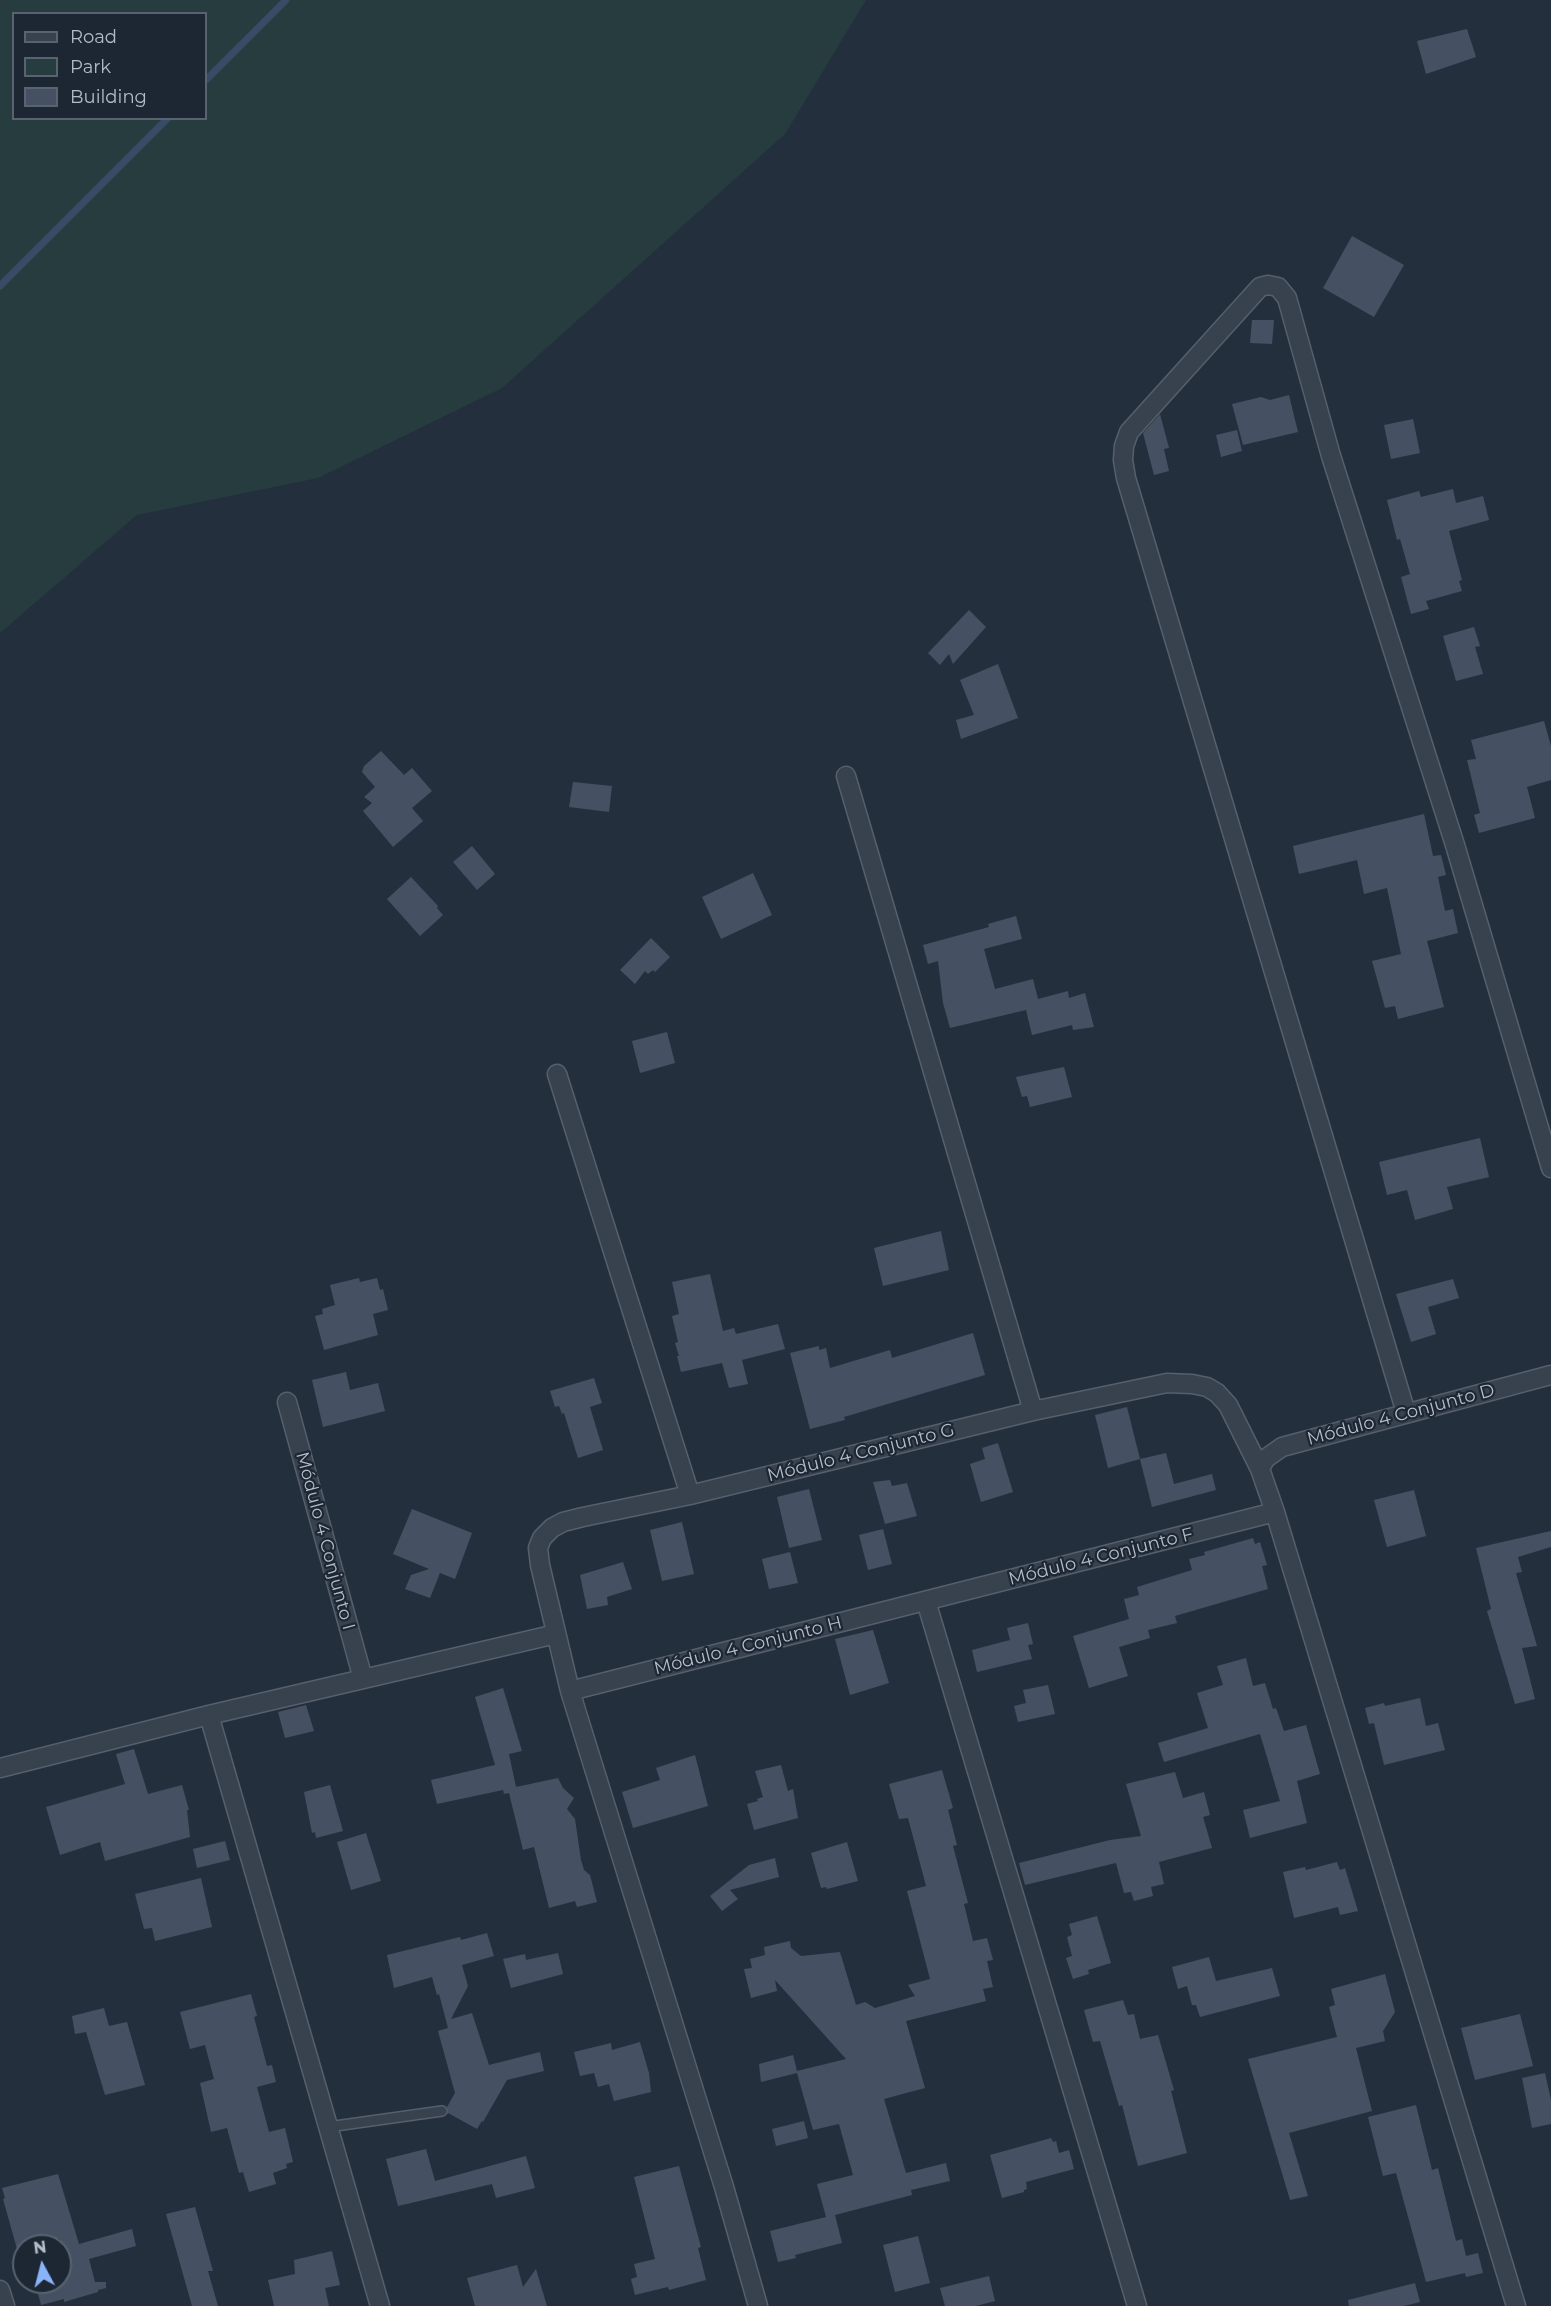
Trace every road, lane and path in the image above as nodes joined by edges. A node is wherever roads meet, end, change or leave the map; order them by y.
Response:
1 (846, 776) dead end
2 (556, 1074) dead end
3 (1551, 1168) edge
4 (1551, 1375) edge
5 (287, 1402) dead end
6 (1033, 1411) junction
7 (1406, 1413) junction
8 (1260, 1469) junction
9 (690, 1495) junction
10 (1275, 1512) junction
11 (926, 1601) junction
12 (556, 1634) junction
13 (363, 1679) junction
14 (570, 1690) junction
15 (209, 1715) junction
16 (0, 1768) edge
17 (442, 2111) dead end
18 (328, 2127) junction
19 (0, 2290) edge
20 (5, 2306) edge
21 (380, 2306) edge
22 (758, 2306) edge
23 (1137, 2306) edge
24 (1516, 2306) edge

1 - 6 street
2 - 9 street
3 - 7 street
4 - 7 street, Módulo 4 Conjunto D
5 - 13 street, Módulo 4 Conjunto I
6 - 8 street, Módulo 4 Conjunto G
6 - 9 street, Módulo 4 Conjunto G
7 - 8 street, Módulo 4 Conjunto D
8 - 10 street, Módulo 4 Conjunto G
9 - 12 street
10 - 11 street, Módulo 4 Conjunto F
10 - 24 street, Módulo 4 Conjunto G
11 - 14 street, Módulo 4 Conjunto H
11 - 23 street
12 - 13 street
12 - 14 street
13 - 15 street
14 - 22 street
15 - 16 street
15 - 18 street
17 - 18 lane
18 - 21 street
19 - 20 street

